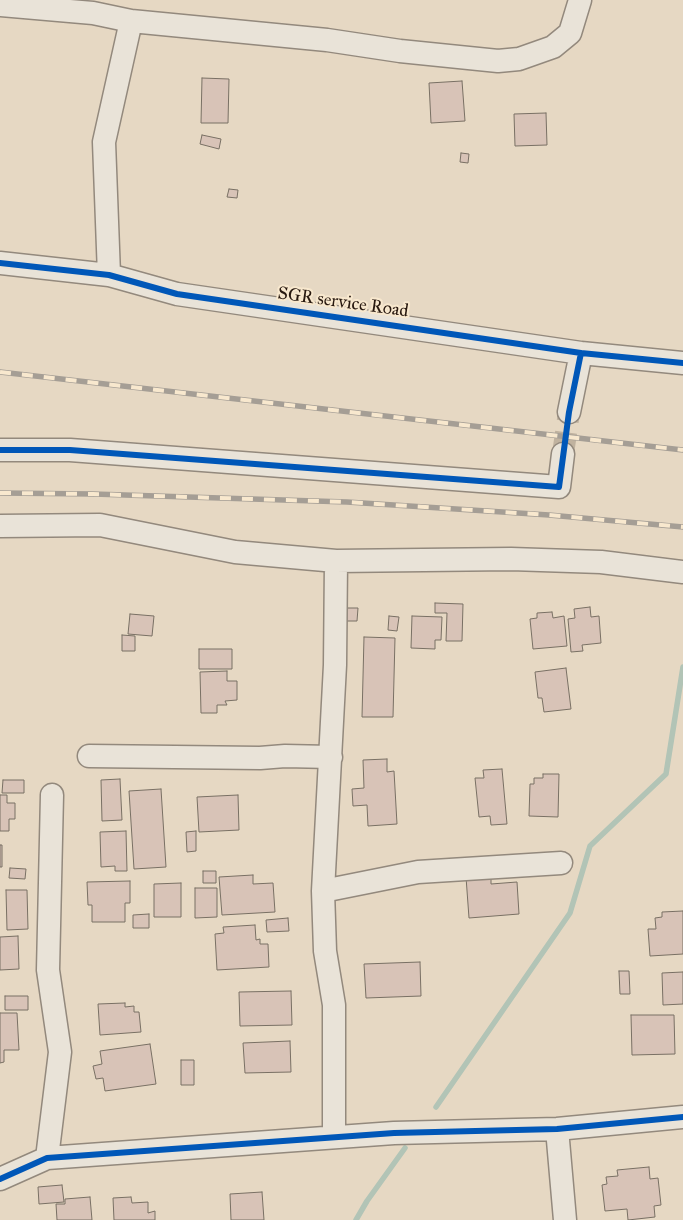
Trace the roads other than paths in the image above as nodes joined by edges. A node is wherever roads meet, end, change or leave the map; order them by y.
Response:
1 (580, 0) edge
2 (0, 5) edge
3 (82, 6) edge
4 (131, 21) junction
5 (0, 263) edge
6 (109, 275) junction
7 (581, 353) junction
8 (683, 363) edge
9 (569, 412) tunnel mouth
10 (0, 450) edge
11 (563, 454) tunnel mouth
12 (0, 526) edge
13 (336, 561) junction
14 (683, 572) edge
15 (89, 756) dead end
16 (331, 756) junction
17 (52, 795) dead end
18 (561, 863) dead end
19 (323, 891) junction
20 (683, 1117) edge
21 (557, 1129) junction
22 (334, 1137) junction
23 (47, 1158) junction
24 (0, 1179) edge
25 (565, 1220) edge

1 - 4 street
2 - 3 street
3 - 4 street
4 - 6 street
5 - 6 street, SGR service Road
6 - 7 street, SGR service Road
7 - 8 street, SGR service Road
7 - 9 street
10 - 11 street
12 - 13 street
13 - 14 street
13 - 16 street
15 - 16 street
16 - 19 street
17 - 23 street
18 - 19 street
19 - 22 street
20 - 21 street
21 - 22 street
21 - 25 street
22 - 23 street
23 - 24 street

